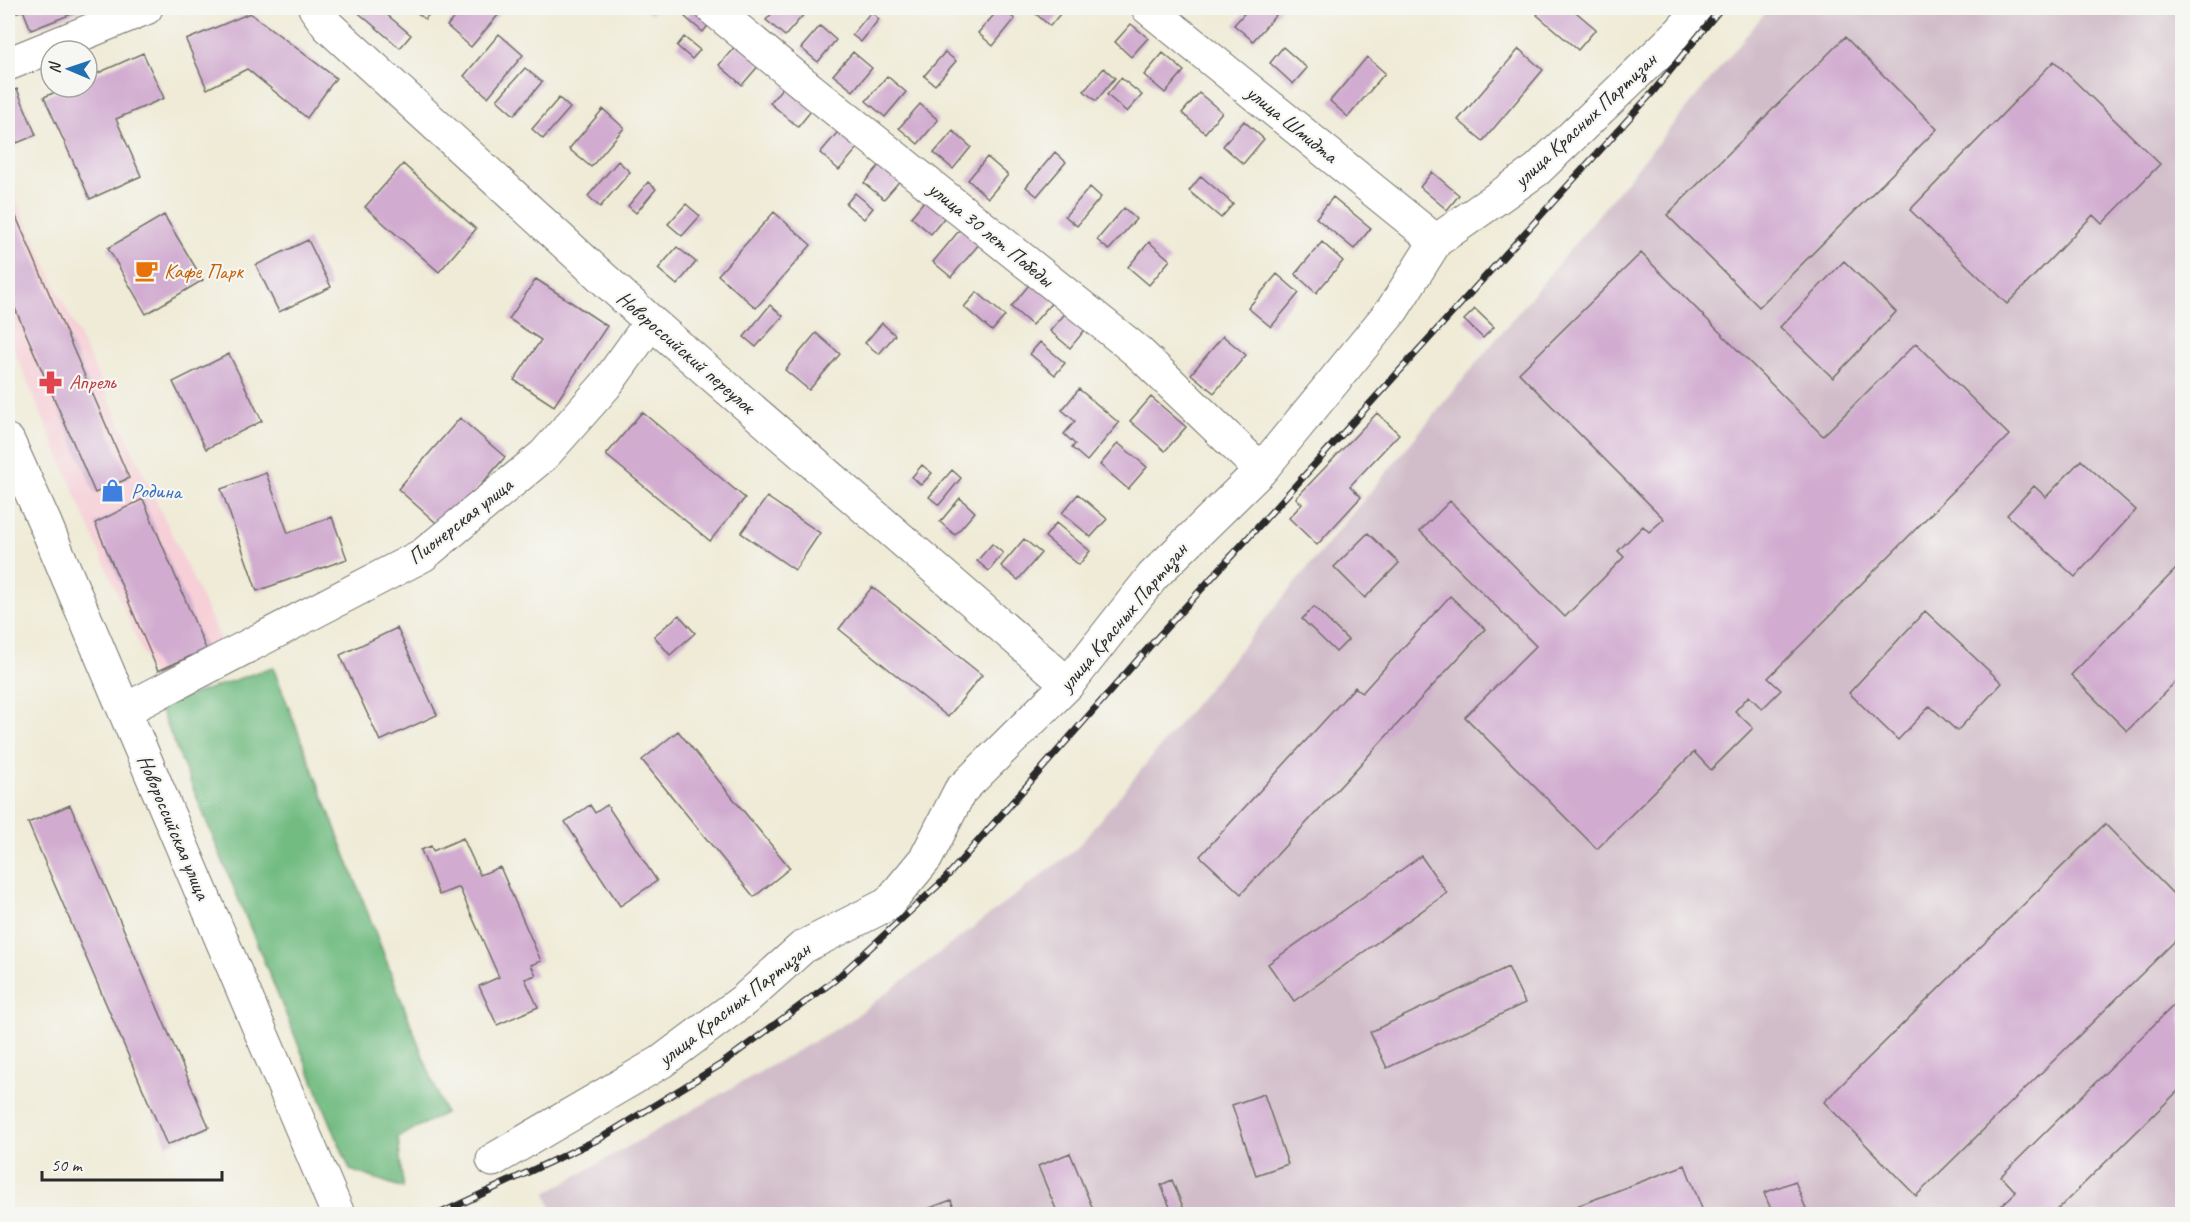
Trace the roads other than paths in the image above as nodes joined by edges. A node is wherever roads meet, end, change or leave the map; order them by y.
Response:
1 (146, 8) edge
2 (315, 8) edge
3 (712, 8) edge
4 (1148, 8) edge
5 (1701, 8) edge
6 (8, 64) edge
7 (1436, 241) junction
8 (651, 322) junction
9 (8, 441) edge
10 (1261, 470) junction
11 (1068, 684) junction
12 (125, 710) junction
13 (493, 1160) dead end
14 (338, 1215) edge

1 - 6 street
2 - 8 street, Новороссийский переулок
3 - 10 street, улица 30 лет Победы
4 - 7 street, улица Шмидта
5 - 7 street, улица Красных Партизан
7 - 10 street, улица Красных Партизан
8 - 11 street, Новороссийский переулок
8 - 12 street, Пионерская улица
9 - 12 street, Новороссийская улица
10 - 11 street, улица Красных Партизан
11 - 13 street, улица Красных Партизан
12 - 14 street, Новороссийская улица

